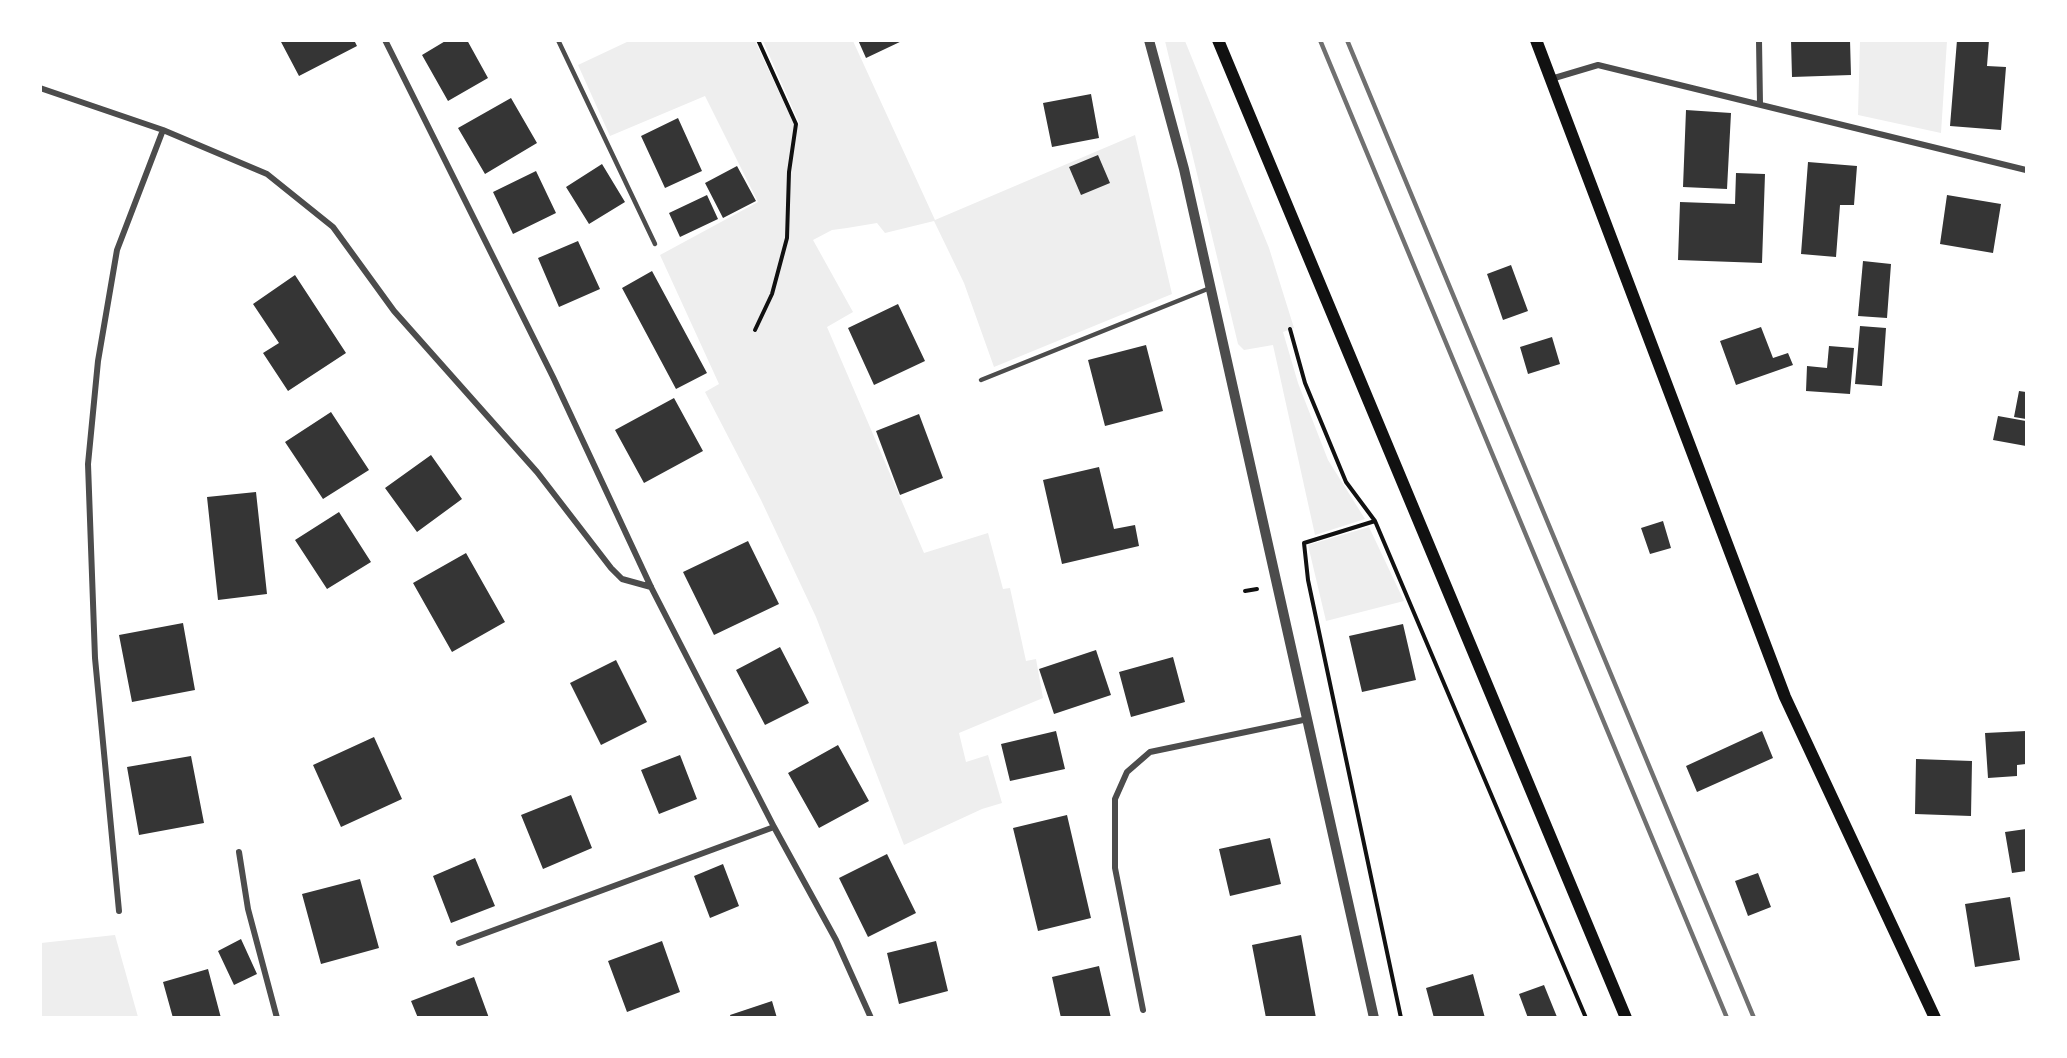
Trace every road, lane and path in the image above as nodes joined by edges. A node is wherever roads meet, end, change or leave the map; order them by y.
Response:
1 (385, 40) edge
2 (558, 40) edge
3 (758, 40) edge
4 (1149, 40) edge
5 (1218, 40) edge
6 (1536, 40) edge
7 (1759, 40) edge
8 (1551, 79) junction
9 (40, 88) edge
10 (1760, 104) junction
11 (163, 130) junction
12 (2026, 170) edge
13 (655, 244) dead end
14 (1210, 288) junction
15 (1290, 329) dead end
16 (755, 330) dead end
17 (981, 380) dead end
18 (1376, 521) junction
19 (651, 587) junction
20 (1308, 719) junction
21 (774, 827) junction
22 (239, 852) dead end
23 (119, 911) dead end
24 (459, 943) dead end
25 (1143, 1010) dead end
26 (277, 1017) edge
27 (871, 1017) edge
28 (1374, 1017) edge
29 (1401, 1017) edge
30 (1586, 1017) edge
31 (1626, 1017) edge
32 (1935, 1017) edge

1 - 19 street
2 - 13 lane
3 - 16 path
4 - 14 street
5 - 31 main road
6 - 8 main road
7 - 10 street
8 - 10 street
8 - 32 main road
9 - 11 street
10 - 12 street
11 - 19 street
11 - 23 street
14 - 17 lane
14 - 20 street
15 - 18 path
18 - 29 path
18 - 30 path
19 - 21 street
20 - 25 street
20 - 28 street
21 - 24 street
21 - 27 street
22 - 26 street

